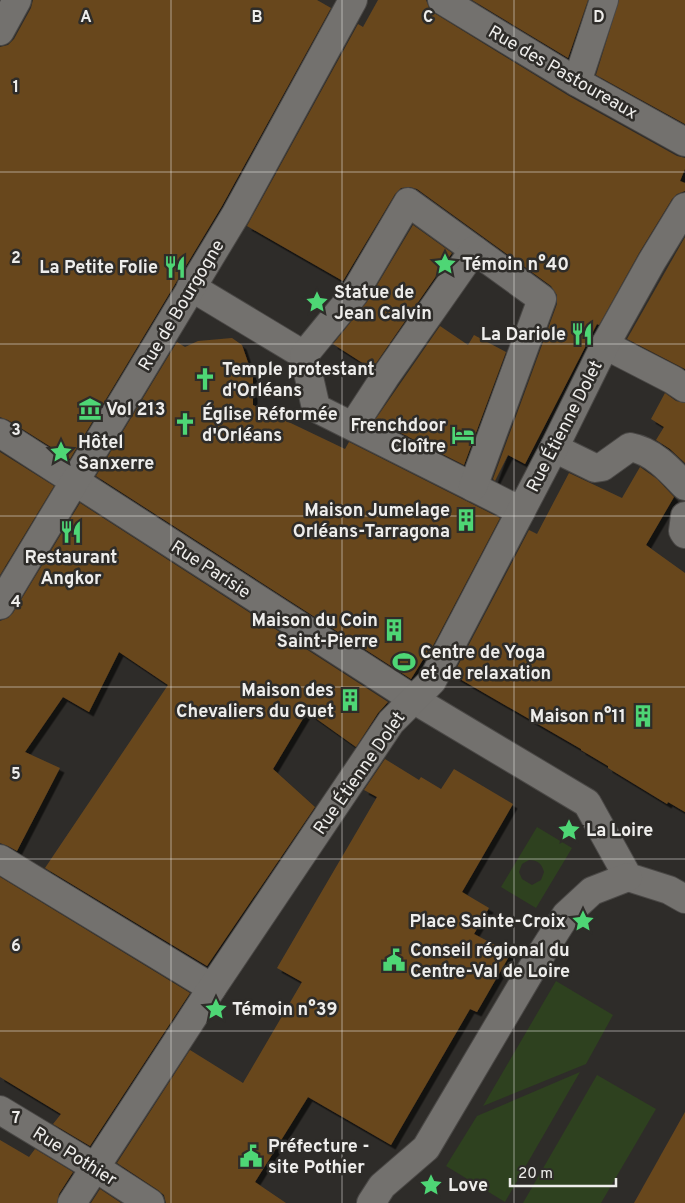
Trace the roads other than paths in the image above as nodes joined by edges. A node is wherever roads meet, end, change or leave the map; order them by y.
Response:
1 (17, 0) edge
2 (353, 0) edge
3 (442, 0) edge
4 (604, 0) edge
5 (0, 31) edge
6 (577, 82) junction
7 (685, 142) edge
8 (685, 207) edge
9 (474, 250) junction
10 (191, 287) junction
11 (605, 345) junction
12 (304, 355) junction
13 (685, 388) edge
14 (353, 426) junction
15 (0, 433) edge
16 (554, 448) junction
17 (75, 481) junction
18 (685, 486) edge
19 (474, 487) junction
20 (521, 511) junction
21 (685, 516) edge
22 (685, 534) edge
23 (0, 605) edge
24 (413, 699) junction
25 (0, 859) edge
26 (628, 877) junction
27 (685, 899) edge
28 (212, 988) junction
29 (0, 1110) edge
30 (96, 1168) junction
31 (72, 1203) edge
32 (150, 1203) edge
33 (371, 1203) edge

1 - 5 street
2 - 10 street, Rue de Bourgogne
3 - 6 street, Rue des Pastoureaux
4 - 6 street
6 - 7 street, Rue des Pastoureaux
8 - 11 street, Rue Étienne Dolet
9 - 12 street
9 - 14 street
9 - 19 street
10 - 12 street
10 - 17 street, Rue de Bourgogne
11 - 13 street
11 - 16 street, Rue Étienne Dolet
12 - 14 street
14 - 19 street
15 - 17 street, Rue Parisie
16 - 18 street
16 - 20 street, Rue Étienne Dolet
17 - 23 street, Rue de Bourgogne
17 - 24 street, Rue Parisie
19 - 20 street
20 - 24 street, Rue Étienne Dolet
21 - 22 street
24 - 26 street, Rue Parisie
24 - 28 street, Rue Étienne Dolet
25 - 28 street
26 - 27 street
26 - 33 street
28 - 30 street, Rue Étienne Dolet
29 - 30 street, Rue Pothier
30 - 31 street, Rue Étienne Dolet
30 - 32 street, Rue Pothier

